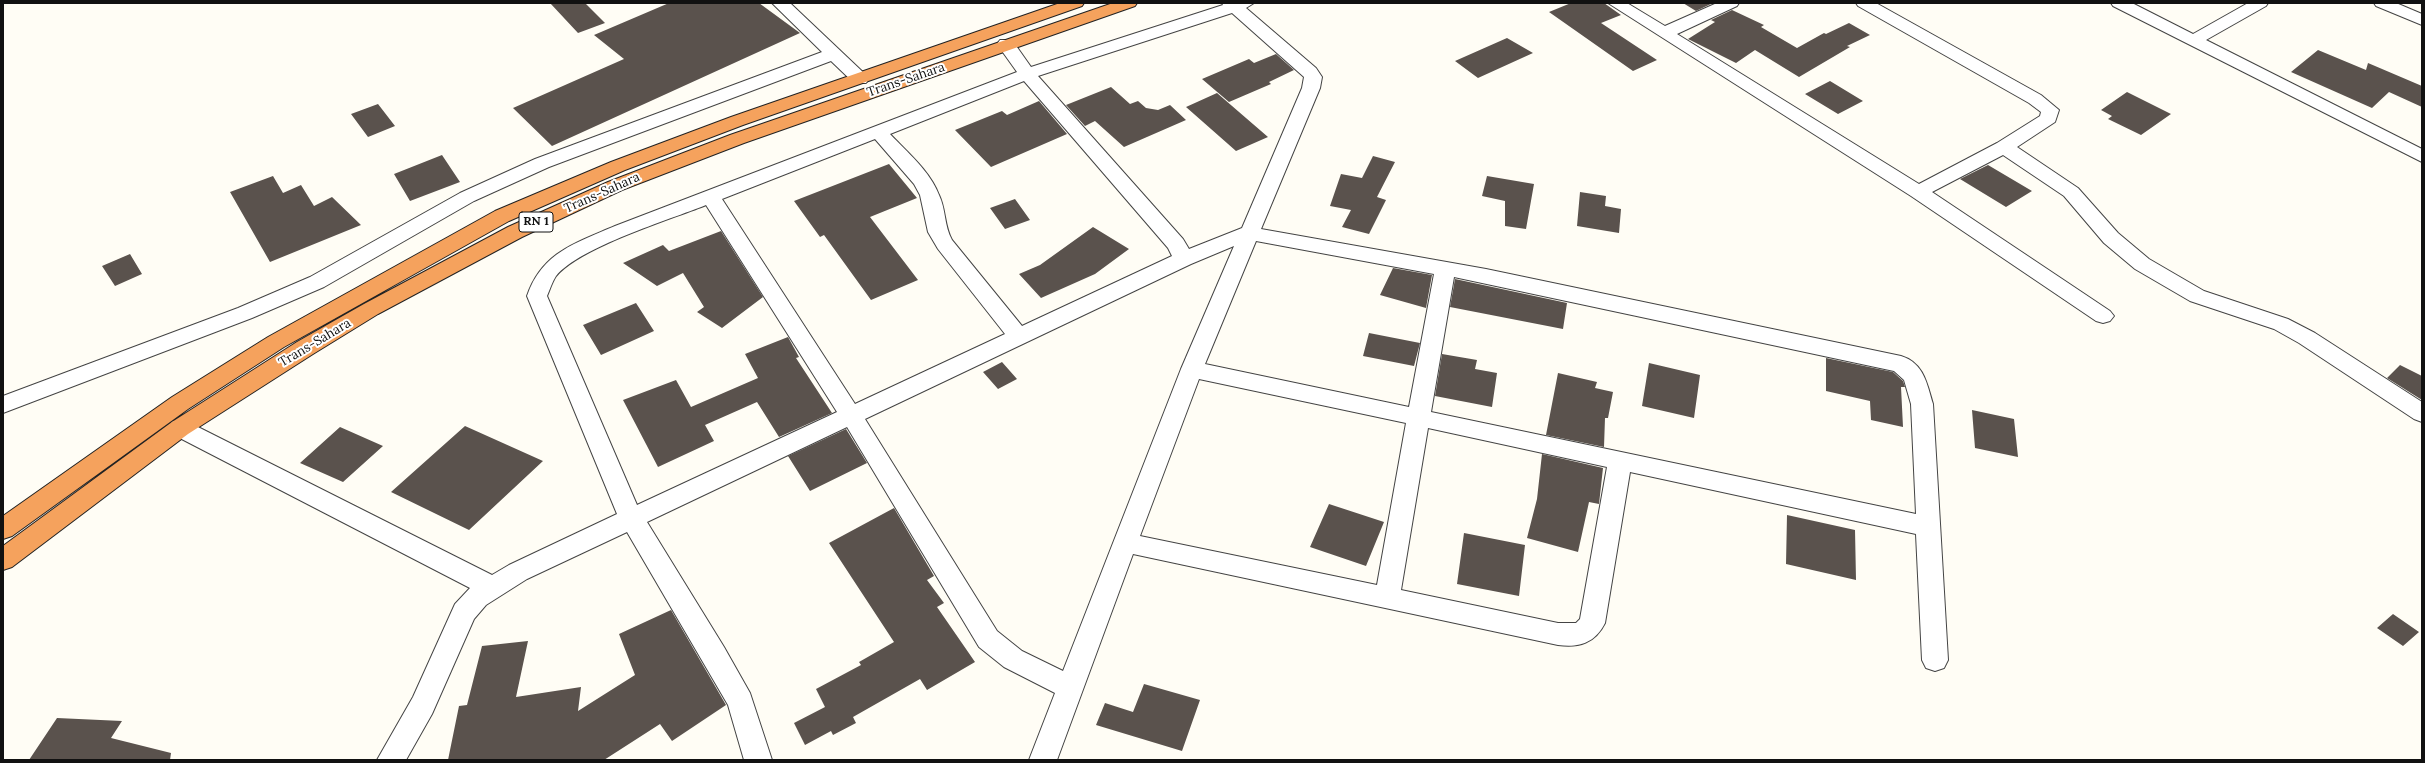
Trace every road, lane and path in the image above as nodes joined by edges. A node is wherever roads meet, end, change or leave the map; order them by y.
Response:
1 (780, 3) edge
2 (1076, 3) edge
3 (1129, 3) edge
4 (1616, 3) edge
5 (1731, 3) edge
6 (1864, 3) edge
7 (2119, 3) edge
8 (2260, 3) edge
9 (2382, 3) edge
10 (1237, 4) edge
11 (2422, 20) edge
12 (1664, 33) junction
13 (2194, 40) junction
14 (1006, 44) junction
15 (834, 54) junction
16 (1027, 74) junction
17 (860, 79) junction
18 (878, 131) junction
19 (2004, 147) junction
20 (2421, 154) edge
21 (1918, 192) junction
22 (710, 196) junction
23 (1248, 233) junction
24 (1184, 259) junction
25 (1446, 268) junction
26 (2103, 316) dead end
27 (1018, 337) junction
28 (1192, 369) junction
29 (3, 404) edge
30 (2422, 413) edge
31 (851, 415) junction
32 (1419, 417) junction
33 (180, 428) junction
34 (1620, 461) junction
35 (631, 518) junction
36 (1926, 526) junction
37 (3, 529) edge
38 (1126, 543) junction
39 (3, 560) edge
40 (491, 587) junction
41 (1387, 598) junction
42 (1935, 660) dead end
43 (1070, 688) junction
44 (391, 760) edge
45 (758, 760) edge
46 (1043, 760) edge

1 - 15 street
2 - 17 highway, Trans-Sahara / RN 1
3 - 14 highway, Trans-Sahara / RN 1
4 - 12 street
5 - 12 street
6 - 19 street
7 - 13 street
8 - 13 street
9 - 11 street
10 - 16 street
10 - 23 street
12 - 21 street
13 - 20 street
14 - 16 street
14 - 33 highway, Trans-Sahara / RN 1
15 - 17 street
15 - 29 street
16 - 18 street
16 - 24 street
17 - 37 highway, Trans-Sahara / RN 1
18 - 22 street
18 - 27 street
19 - 21 street
19 - 30 street
21 - 26 street
22 - 31 street
22 - 35 street
23 - 24 street
23 - 25 street
23 - 28 street
24 - 27 street
25 - 32 street
25 - 36 street
27 - 31 street
28 - 32 street
28 - 38 street
31 - 35 street
31 - 43 street
32 - 34 street
32 - 41 street
33 - 39 highway, Trans-Sahara / RN 1
33 - 40 street
34 - 36 street
34 - 41 street
35 - 40 street
35 - 45 street
36 - 42 street
38 - 41 street
38 - 43 street
40 - 44 street
43 - 46 street

